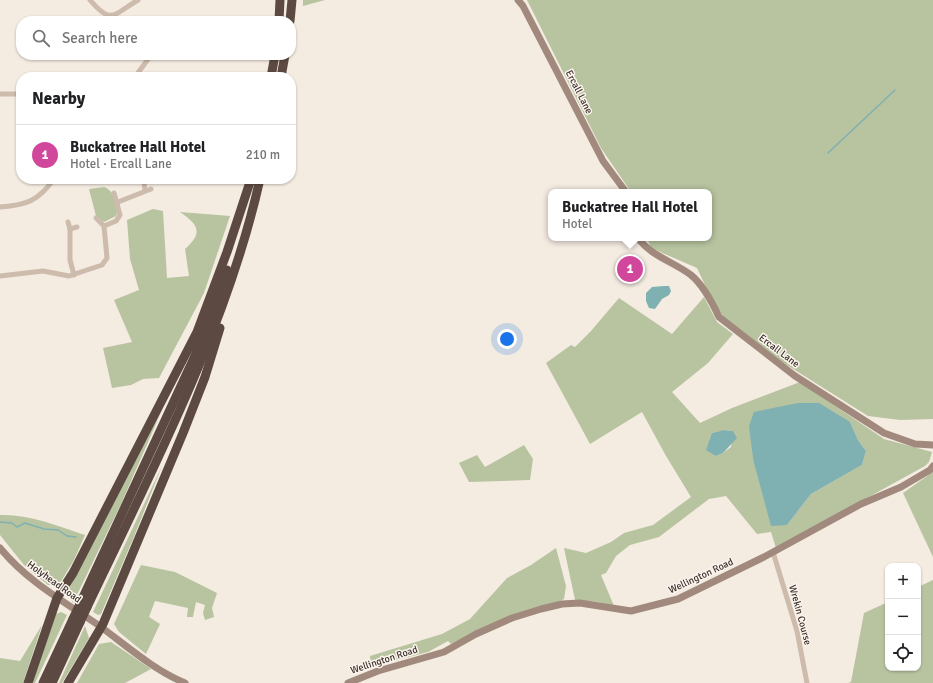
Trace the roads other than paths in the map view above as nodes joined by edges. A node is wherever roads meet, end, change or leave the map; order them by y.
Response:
1 (90, 0) edge
2 (138, 0) edge
3 (280, 0) edge
4 (292, 0) edge
5 (518, 0) edge
6 (278, 16) edge
7 (290, 16) edge
8 (147, 60) edge
9 (273, 60) edge
10 (284, 60) edge
11 (139, 72) edge
12 (272, 72) edge
13 (282, 72) edge
14 (0, 94) edge
15 (16, 94) edge
16 (50, 184) edge
17 (144, 184) edge
18 (249, 184) edge
19 (250, 184) edge
20 (259, 184) edge
21 (151, 189) dead end
22 (624, 189) edge
23 (145, 190) junction
24 (114, 193) dead end
25 (118, 202) junction
26 (0, 207) edge
27 (96, 218) dead end
28 (68, 222) dead end
29 (104, 226) junction
30 (77, 227) dead end
31 (70, 229) junction
32 (641, 241) edge
33 (74, 275) junction
34 (0, 276) edge
35 (232, 278) junction
36 (933, 445) edge
37 (933, 466) edge
38 (0, 548) edge
39 (773, 552) junction
40 (57, 598) junction
41 (84, 605) junction
42 (76, 620) junction
43 (101, 627) junction
44 (28, 683) edge
45 (43, 683) edge
46 (52, 683) edge
47 (68, 683) edge
48 (185, 683) edge
49 (348, 683) edge
50 (807, 683) edge

1 - 2 street
3 - 6 highway
4 - 7 highway
5 - 22 street, Ercall Lane
8 - 11 street
9 - 12 highway
10 - 13 highway
14 - 15 street
16 - 26 street
17 - 23 street
18 - 40 highway
19 - 41 highway
20 - 35 highway
21 - 23 street
23 - 25 street
24 - 25 street
25 - 29 street
27 - 29 street
28 - 31 street
29 - 33 street
30 - 31 street
31 - 33 street
32 - 36 street, Ercall Lane
33 - 34 street
35 - 41 highway
35 - 43 highway
37 - 39 street, Wellington Road
38 - 40 street, Holyhead Road
39 - 49 street, Wellington Road
39 - 50 street, Wrekin Course
40 - 43 street, Holyhead Road
40 - 44 highway
41 - 42 highway, bridge
42 - 45 highway
42 - 46 highway
43 - 47 highway
43 - 48 street

